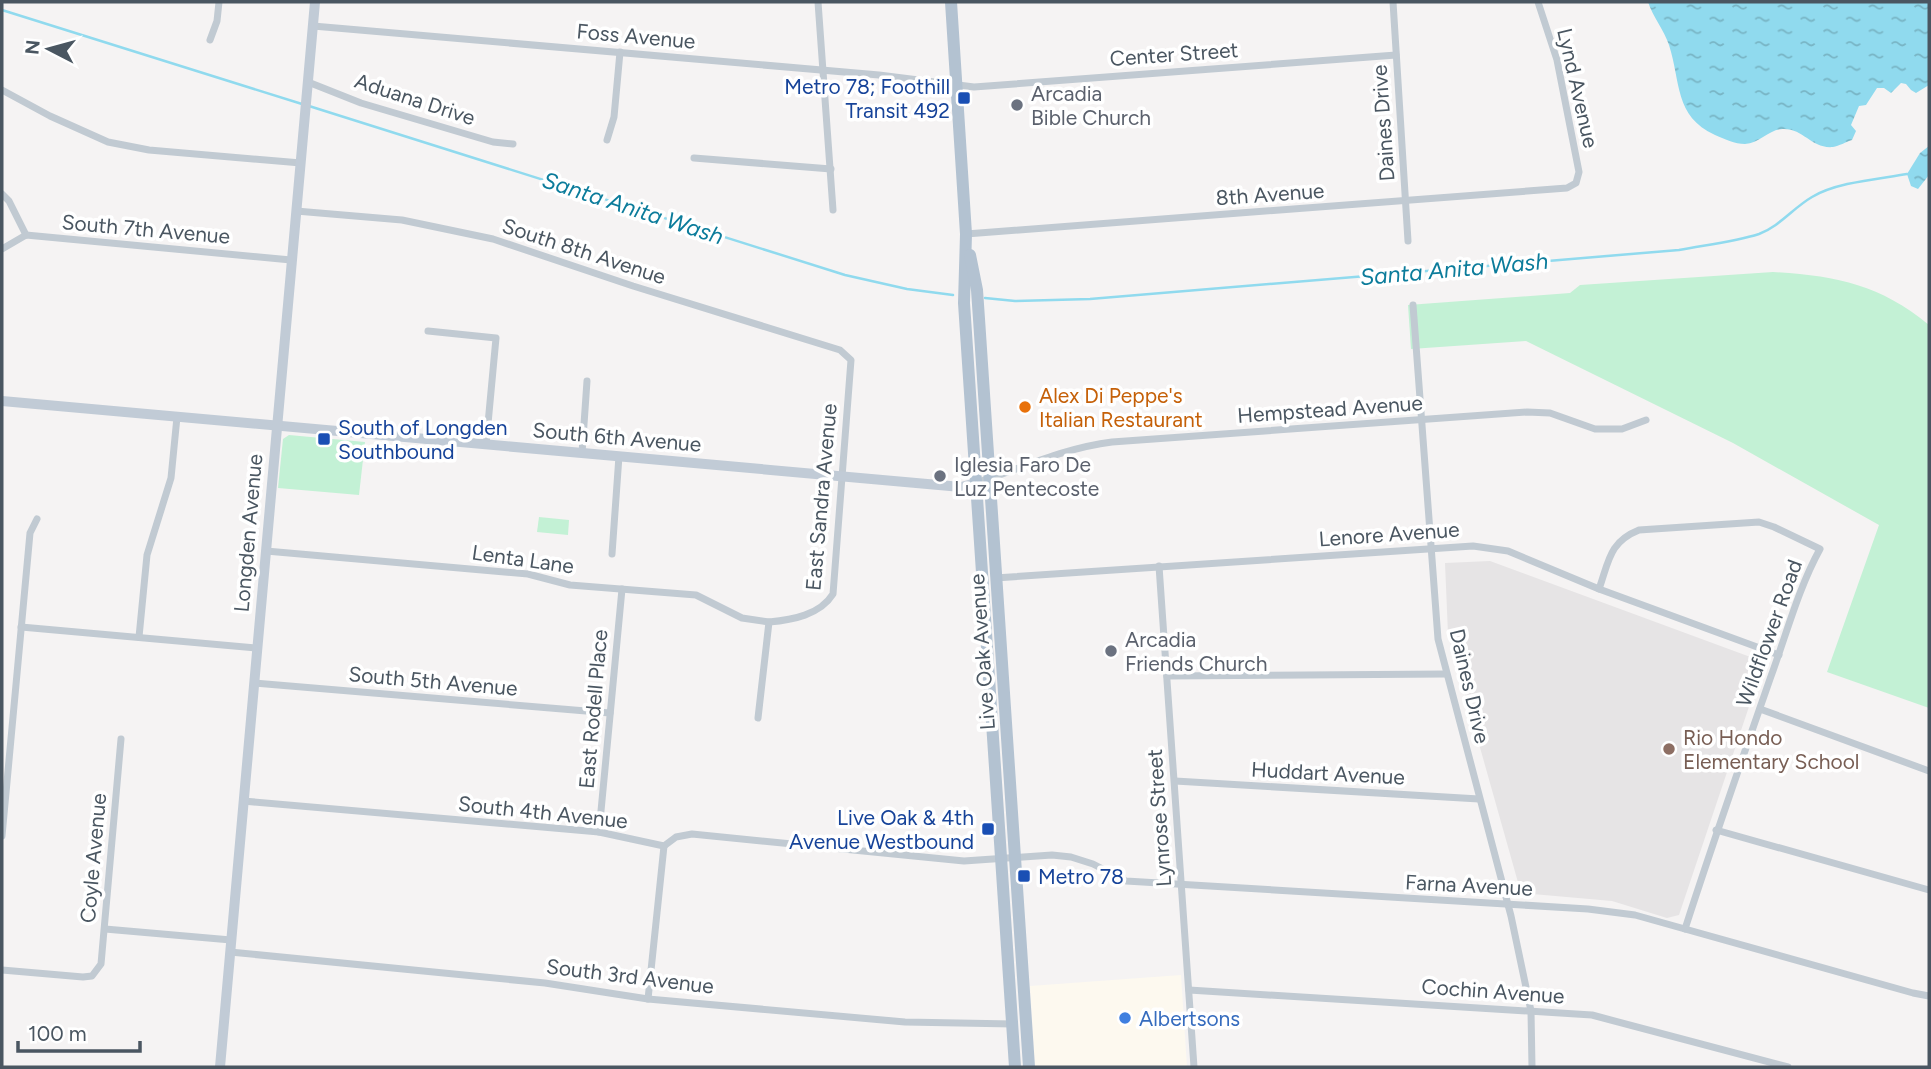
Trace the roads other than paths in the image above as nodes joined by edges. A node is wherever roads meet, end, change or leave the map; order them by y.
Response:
1 (219, 2) edge
2 (315, 2) edge
3 (818, 2) edge
4 (951, 2) edge
5 (1393, 2) edge
6 (1538, 2) edge
7 (313, 26) junction
8 (210, 40) dead end
9 (620, 52) junction
10 (1396, 55) junction
11 (823, 71) junction
12 (307, 82) junction
13 (955, 84) junction
14 (2, 90) edge
15 (607, 140) dead end
16 (513, 145) dead end
17 (694, 158) dead end
18 (300, 163) junction
19 (831, 169) junction
20 (1576, 183) joint
21 (2, 194) edge
22 (1405, 202) junction
23 (833, 210) dead end
24 (296, 211) junction
25 (965, 234) junction
26 (26, 235) junction
27 (1408, 241) dead end
28 (2, 249) edge
29 (291, 260) junction
30 (971, 304) junction
31 (1413, 305) dead end
32 (428, 331) dead end
33 (851, 360) joint
34 (587, 381) dead end
35 (2, 401) edge
36 (177, 417) junction
37 (1422, 420) junction
38 (1646, 420) dead end
39 (277, 426) junction
40 (486, 444) junction
41 (582, 453) junction
42 (619, 456) junction
43 (842, 476) junction
44 (990, 479) junction
45 (976, 484) junction
46 (37, 519) dead end
47 (1432, 548) junction
48 (266, 551) junction
49 (612, 554) dead end
50 (1159, 566) junction
51 (990, 578) junction
52 (622, 589) junction
53 (1600, 589) junction
54 (769, 622) junction
55 (21, 627) junction
56 (139, 637) junction
57 (257, 648) junction
58 (1779, 655) junction
59 (1446, 674) junction
60 (1167, 676) junction
61 (254, 683) junction
62 (1760, 709) junction
63 (610, 713) junction
64 (758, 718) dead end
65 (121, 739) dead end
66 (6, 757) edge
67 (1929, 771) edge
68 (1175, 781) junction
69 (1479, 799) junction
70 (243, 801) junction
71 (1716, 830) junction
72 (599, 832) junction
73 (2, 836) edge
74 (664, 846) junction
75 (1009, 857) junction
76 (1182, 885) junction
77 (1929, 890) edge
78 (1509, 905) junction
79 (105, 929) junction
80 (1685, 929) junction
81 (231, 946) junction
82 (2, 970) edge
83 (1189, 990) junction
84 (1929, 996) edge
85 (648, 999) junction
86 (1531, 1011) junction
87 (1026, 1023) junction
88 (1012, 1024) junction
89 (220, 1067) edge
90 (1015, 1067) edge
91 (1029, 1067) edge
92 (1194, 1067) edge
93 (1532, 1067) edge
94 (1788, 1067) edge

1 - 8 street
2 - 7 street, Longden Avenue
3 - 11 street
4 - 13 main road, Live Oak Avenue
5 - 10 street, Daines Drive
6 - 20 street, Lynd Avenue
7 - 9 street, Foss Avenue
7 - 12 street, Longden Avenue
9 - 11 street, Foss Avenue
9 - 15 street
10 - 13 street, Center Street
10 - 22 street, Daines Drive
11 - 13 street, Foss Avenue
11 - 19 street
12 - 16 street, Aduana Drive
12 - 18 street, Longden Avenue
13 - 25 main road, Live Oak Avenue
14 - 18 street
17 - 19 street
18 - 24 street, Longden Avenue
19 - 23 street
20 - 22 street, 8th Avenue
21 - 26 street
22 - 25 street, 8th Avenue
22 - 27 street, Daines Drive
24 - 29 street, Longden Avenue
24 - 33 street, South 8th Avenue
25 - 30 main road, Live Oak Avenue
26 - 28 street
26 - 29 street, South 7th Avenue
29 - 39 street, Longden Avenue
30 - 44 main road, Live Oak Avenue
30 - 45 main road, Live Oak Avenue
31 - 37 street, Daines Drive
32 - 40 street
33 - 43 street, East Sandra Avenue
34 - 41 street
35 - 36 street, South 6th Avenue
36 - 39 street, South 6th Avenue
36 - 56 street
37 - 38 street, Hempstead Avenue
37 - 44 street, Hempstead Avenue
37 - 47 street, Daines Drive
39 - 40 street, South 6th Avenue
39 - 48 street, Longden Avenue
40 - 41 street, South 6th Avenue
41 - 42 street, South 6th Avenue
42 - 43 street, South 6th Avenue
42 - 49 street
43 - 45 street, South 6th Avenue
43 - 54 street, East Sandra Avenue
44 - 45 street, Hempstead Avenue
44 - 51 main road, Live Oak Avenue
45 - 51 main road, Live Oak Avenue
46 - 55 street
47 - 50 street, Lenore Avenue
47 - 53 street, Lenore Avenue
47 - 59 street, Daines Drive
48 - 52 street, Lenta Lane
48 - 57 street, Longden Avenue
50 - 51 street, Lenore Avenue
50 - 60 street, Lynrose Street
51 - 75 main road, Live Oak Avenue
52 - 54 street, Lenta Lane
52 - 63 street, East Rodell Place
53 - 58 street, Lenore Avenue
53 - 58 street, Wildflower Road
54 - 64 street
55 - 56 street
55 - 66 street
56 - 57 street
57 - 61 street, Longden Avenue
58 - 62 street, Wildflower Road
59 - 60 street
59 - 69 street, Daines Drive
60 - 68 street, Lynrose Street
61 - 63 street, South 5th Avenue
61 - 70 street, Longden Avenue
62 - 67 street
62 - 71 street, Wildflower Road
63 - 72 street, East Rodell Place
65 - 79 street, Coyle Avenue
66 - 73 street
68 - 69 street, Huddart Avenue
68 - 76 street, Lynrose Street
69 - 78 street, Daines Drive
70 - 72 street, South 4th Avenue
70 - 81 street, Longden Avenue
71 - 77 street
71 - 80 street, Wildflower Road
72 - 74 street, South 4th Avenue
74 - 75 street
74 - 85 street
75 - 76 street, Farna Avenue
75 - 87 main road, Live Oak Avenue
75 - 88 main road, Live Oak Avenue
76 - 78 street, Farna Avenue
76 - 83 street, Lynrose Street
78 - 80 street, Farna Avenue
78 - 86 street, Daines Drive
79 - 81 street, South 3rd Avenue
79 - 82 street, Coyle Avenue
80 - 84 street, Farna Avenue
81 - 85 street, South 3rd Avenue
81 - 89 street, Longden Avenue
83 - 86 street, Cochin Avenue
83 - 92 street, Lynrose Street
85 - 88 street, South 3rd Avenue
86 - 93 street, Daines Drive
86 - 94 street, Cochin Avenue
87 - 88 street, South 3rd Avenue
87 - 91 main road, Live Oak Avenue
88 - 90 main road, Live Oak Avenue

